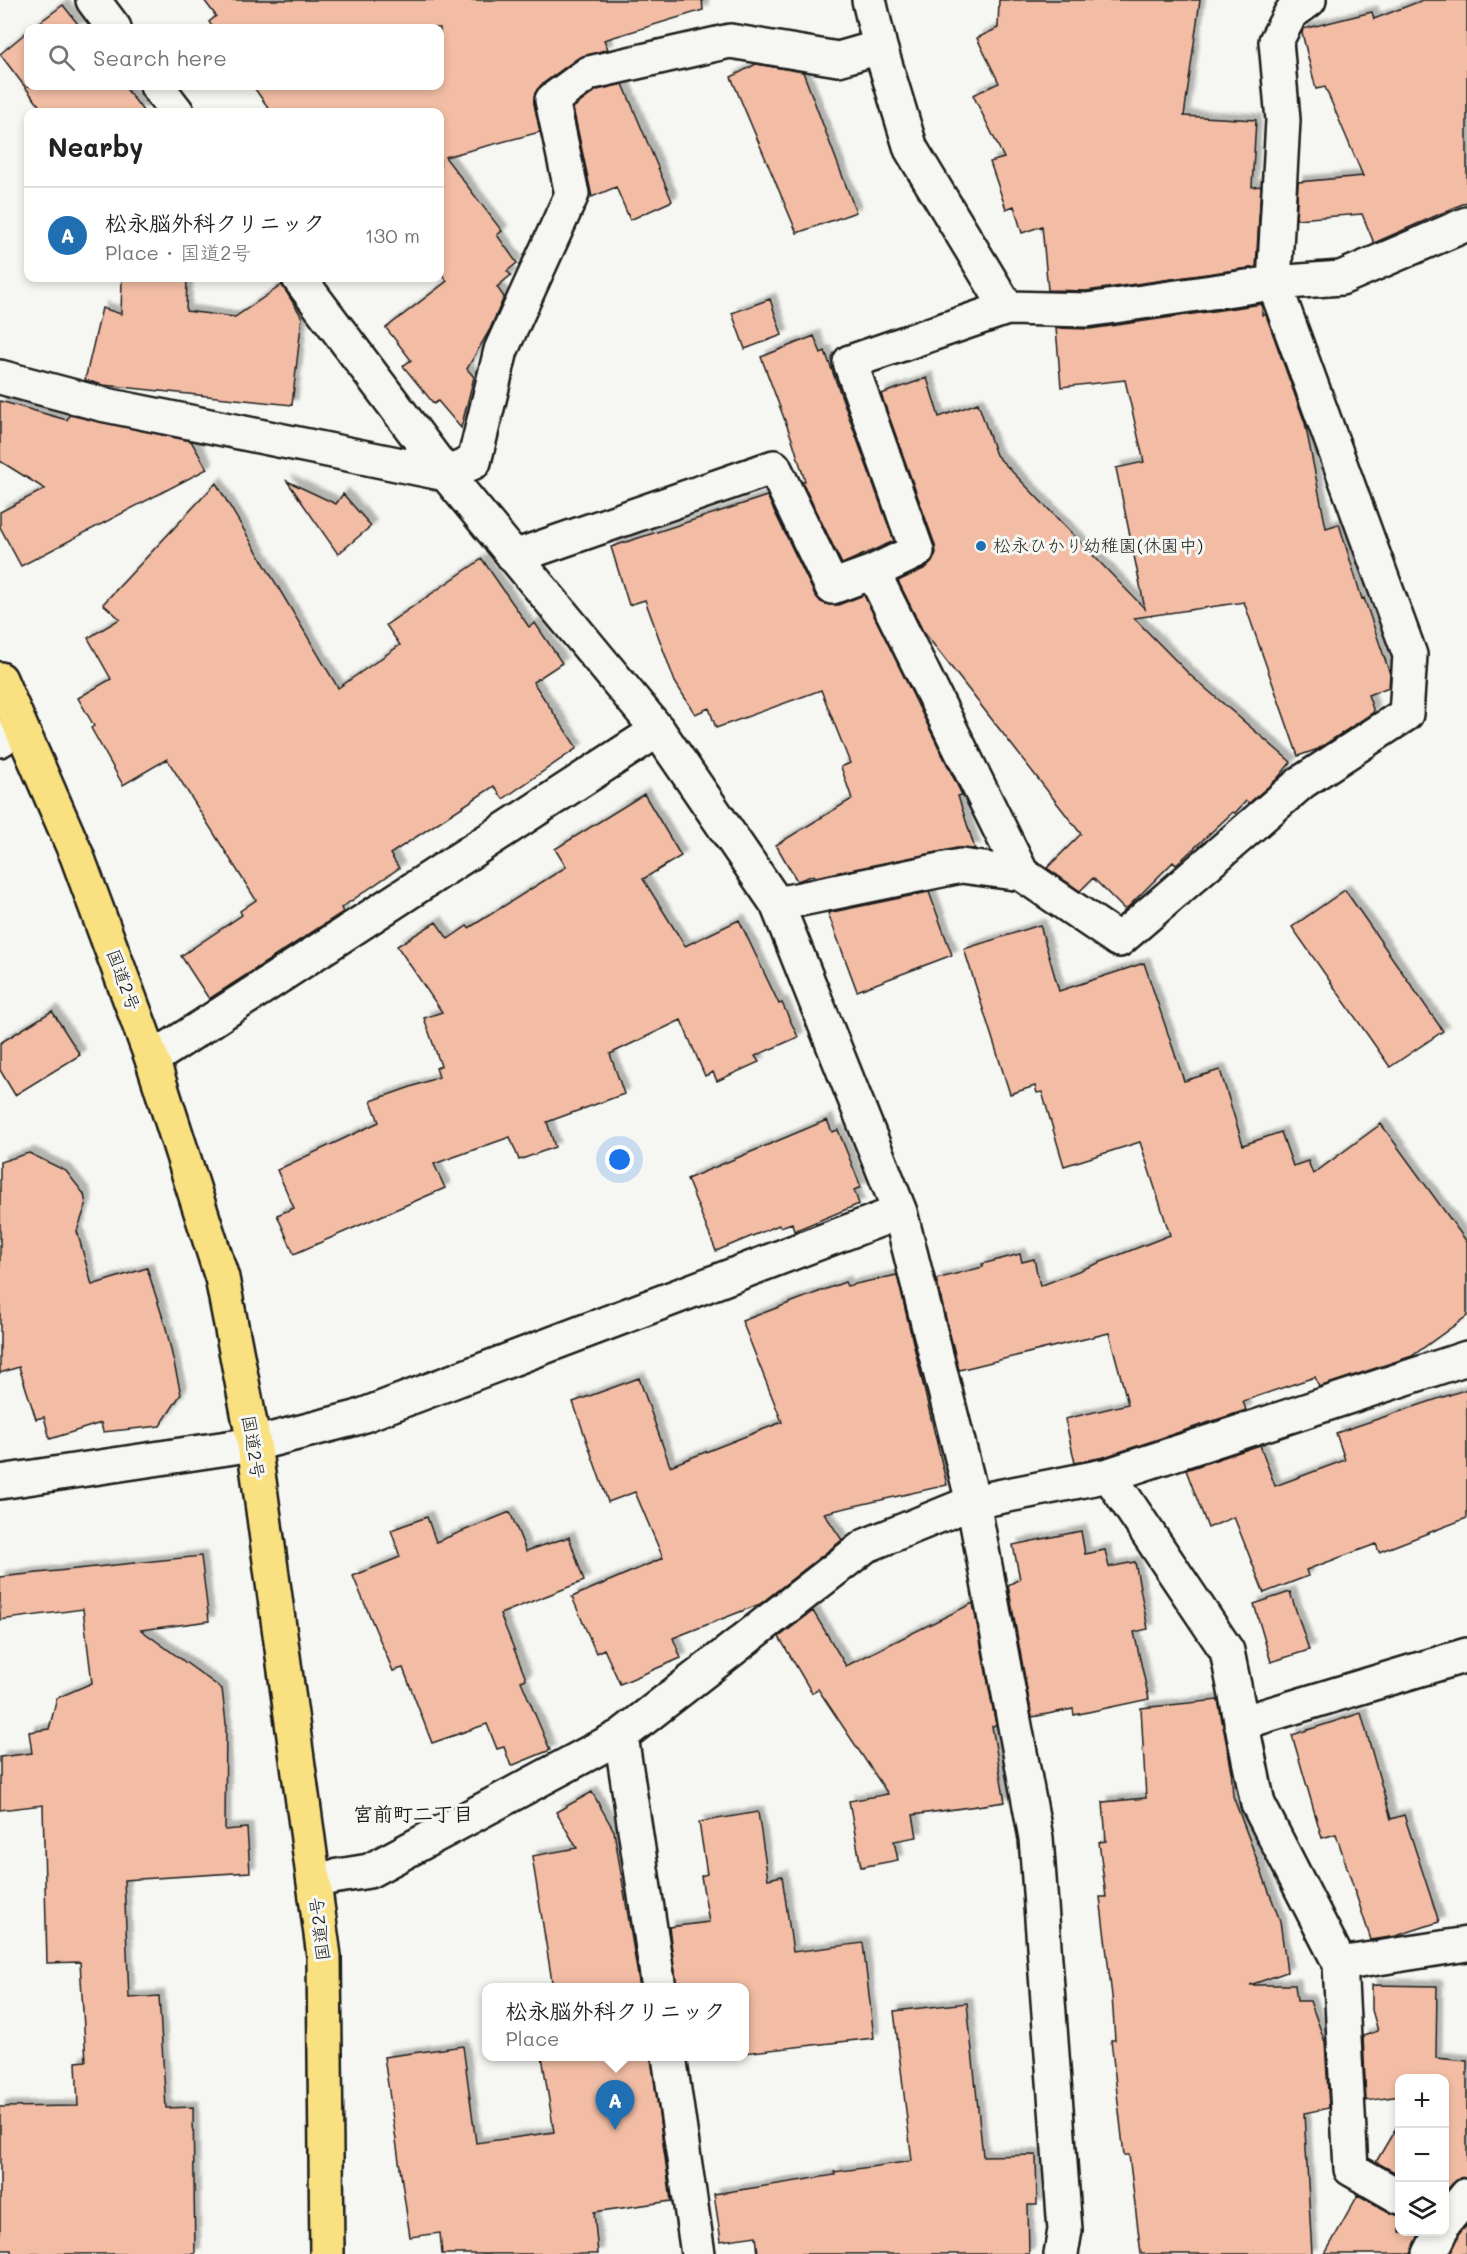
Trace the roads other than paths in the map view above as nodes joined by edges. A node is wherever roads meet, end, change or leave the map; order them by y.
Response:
1 (93, 0) edge
2 (869, 0) edge
3 (1309, 0) edge
4 (111, 24) edge
5 (880, 47) junction
6 (160, 90) edge
7 (174, 108) edge
8 (1467, 224) edge
9 (302, 282) edge
10 (1274, 283) junction
11 (1007, 308) junction
12 (0, 377) edge
13 (446, 474) junction
14 (514, 557) junction
15 (873, 572) junction
16 (0, 679) edge
17 (658, 730) junction
18 (10, 733) edge
19 (1022, 874) junction
20 (777, 904) junction
21 (152, 1059) junction
22 (900, 1212) junction
23 (1467, 1358) edge
24 (254, 1444) junction
25 (1109, 1475) junction
26 (0, 1482) edge
27 (973, 1503) junction
28 (1467, 1655) edge
29 (1241, 1723) junction
30 (621, 1736) junction
31 (314, 1880) junction
32 (1467, 1944) edge
33 (1340, 1964) junction
34 (657, 1983) edge
35 (670, 2061) edge
36 (1395, 2194) edge
37 (1467, 2195) edge
38 (1449, 2218) edge
39 (1439, 2236) edge
40 (327, 2254) edge
41 (698, 2254) edge
42 (1061, 2254) edge
43 (1430, 2254) edge

1 - 4 street
2 - 5 street
3 - 10 street
5 - 11 street
5 - 13 street
6 - 7 street
8 - 10 street
9 - 13 street
10 - 11 street
10 - 19 street
11 - 15 street
12 - 13 street
13 - 14 street
14 - 15 street
14 - 17 street
15 - 19 street
16 - 18 highway, 国道2号
17 - 20 street
17 - 21 street
18 - 21 highway, 国道2号
19 - 20 street
20 - 22 street
21 - 24 highway, 国道2号
22 - 24 street
22 - 27 street
23 - 25 street
24 - 26 street
24 - 31 highway, 国道2号
25 - 27 street
25 - 29 street
27 - 30 street
27 - 42 street
28 - 29 street
29 - 33 street
30 - 31 street
30 - 34 street
31 - 40 highway, 国道2号
32 - 33 street
33 - 36 street
35 - 41 street
37 - 38 street
39 - 43 street

